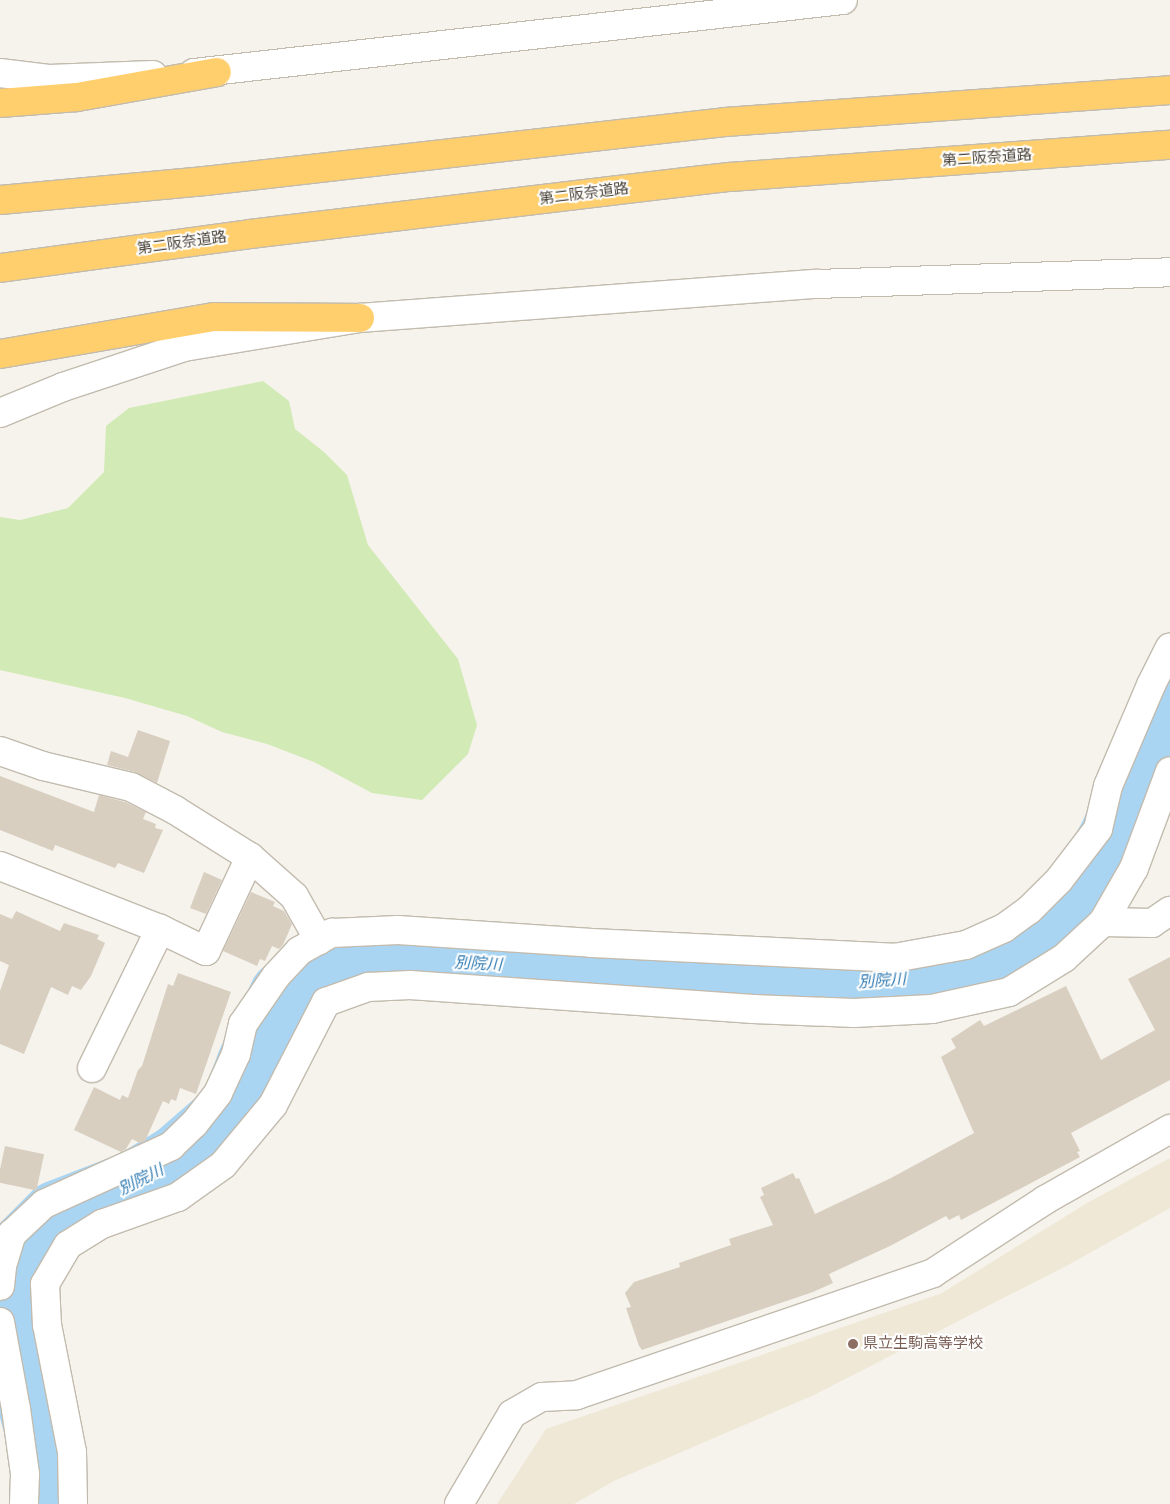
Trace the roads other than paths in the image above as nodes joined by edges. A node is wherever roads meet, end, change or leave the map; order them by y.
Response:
1 (843, 0) edge
2 (217, 72) junction
3 (0, 73) edge
4 (1170, 90) edge
5 (0, 103) edge
6 (1170, 145) edge
7 (0, 200) edge
8 (0, 268) edge
9 (1170, 272) edge
10 (360, 318) junction
11 (0, 354) edge
12 (0, 413) edge
13 (1170, 647) edge
14 (0, 751) edge
15 (1170, 771) edge
16 (250, 857) junction
17 (0, 866) edge
18 (1170, 911) edge
19 (1103, 922) junction
20 (160, 929) junction
21 (319, 940) junction
22 (92, 1068) dead end
23 (1170, 1129) edge
24 (6, 1235) edge
25 (0, 1286) edge
26 (0, 1322) edge
27 (24, 1504) edge
28 (73, 1504) edge
29 (459, 1504) edge

1 - 2 street
2 - 3 street
2 - 5 highway
4 - 7 highway
6 - 8 highway, 第二阪奈道路
9 - 10 street
10 - 11 highway
10 - 12 street
13 - 21 street
14 - 16 street
15 - 19 street
16 - 20 street
16 - 21 street
17 - 20 street
18 - 19 street
19 - 28 street
20 - 22 street
21 - 24 street
23 - 29 street
24 - 25 street
26 - 27 street

